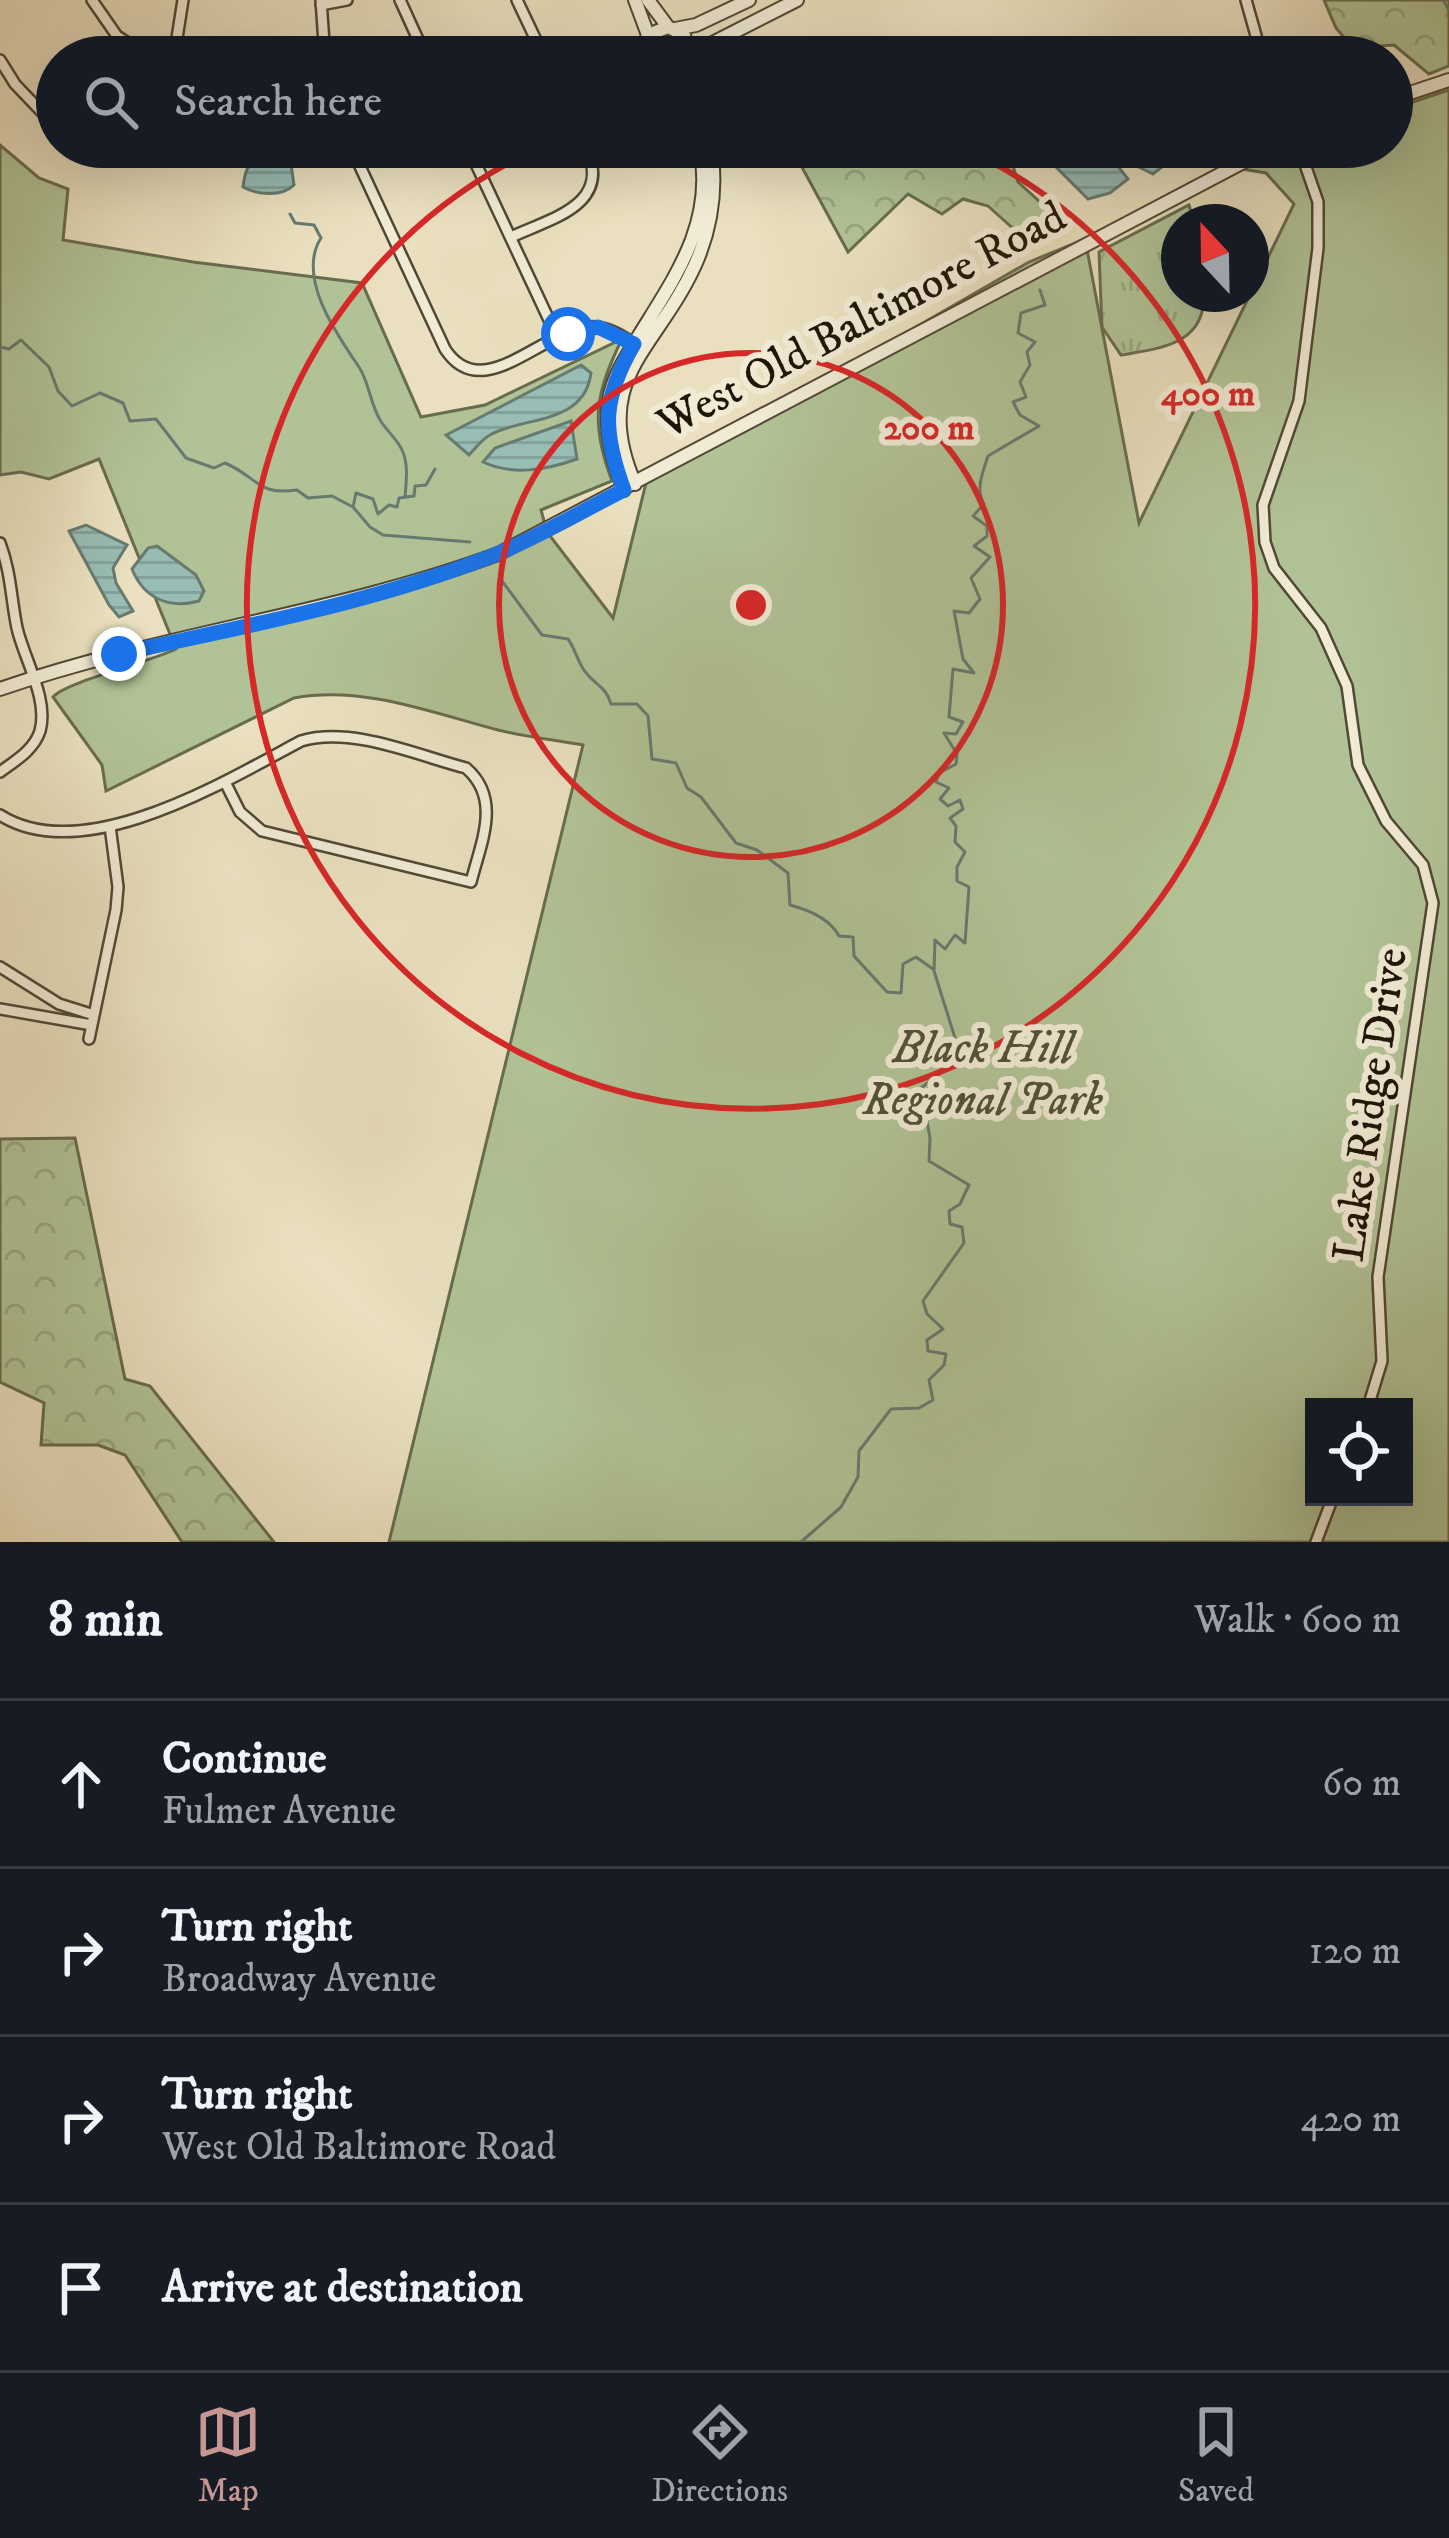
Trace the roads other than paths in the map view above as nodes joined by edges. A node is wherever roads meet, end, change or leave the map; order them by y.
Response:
1 (92, 0) edge
2 (183, 0) edge
3 (347, 0) edge
4 (400, 0) edge
5 (518, 0) edge
6 (635, 0) edge
7 (648, 0) edge
8 (749, 0) edge
9 (797, 0) edge
10 (1246, 0) edge
11 (321, 3) edge
12 (671, 28) junction
13 (649, 35) joint
14 (117, 36) edge
15 (177, 36) edge
16 (323, 36) edge
17 (416, 36) edge
18 (534, 36) edge
19 (680, 36) edge
20 (728, 36) edge
21 (1256, 36) edge
22 (0, 60) edge
23 (1449, 80) edge
24 (1413, 92) edge
25 (36, 106) edge
26 (361, 168) edge
27 (478, 168) edge
28 (593, 168) edge
29 (702, 168) edge
30 (712, 168) edge
31 (1232, 168) edge
32 (1306, 168) edge
33 (511, 237) junction
34 (558, 339) junction
35 (638, 346) junction
36 (630, 487) junction
37 (0, 543) edge
38 (13, 591) junction
39 (0, 596) edge
40 (33, 678) junction
41 (0, 689) edge
42 (0, 772) edge
43 (225, 782) junction
44 (0, 815) edge
45 (110, 826) junction
46 (0, 967) edge
47 (0, 1009) edge
48 (93, 1020) junction
49 (89, 1039) dead end
50 (1371, 1398) edge
51 (1330, 1506) edge
52 (1316, 1542) edge

1 - 14 street
2 - 15 street
3 - 11 street
4 - 17 street
5 - 18 street
6 - 13 street
7 - 12 street
8 - 12 street
9 - 20 street
10 - 21 street
11 - 16 street
12 - 13 street
12 - 19 street
22 - 25 street
23 - 24 street
26 - 34 street
27 - 33 street
28 - 33 street
29 - 35 street
30 - 35 street
31 - 36 street, West Old Baltimore Road
32 - 50 street, Lake Ridge Drive
33 - 34 street
34 - 35 street
35 - 36 street
36 - 40 street, West Old Baltimore Road
37 - 38 street
38 - 39 street
38 - 40 street
40 - 41 street, West Old Baltimore Road
40 - 42 street
43 - 43 street
43 - 45 street
44 - 45 street
45 - 48 street
46 - 48 street
47 - 48 street
48 - 49 street
51 - 52 street

